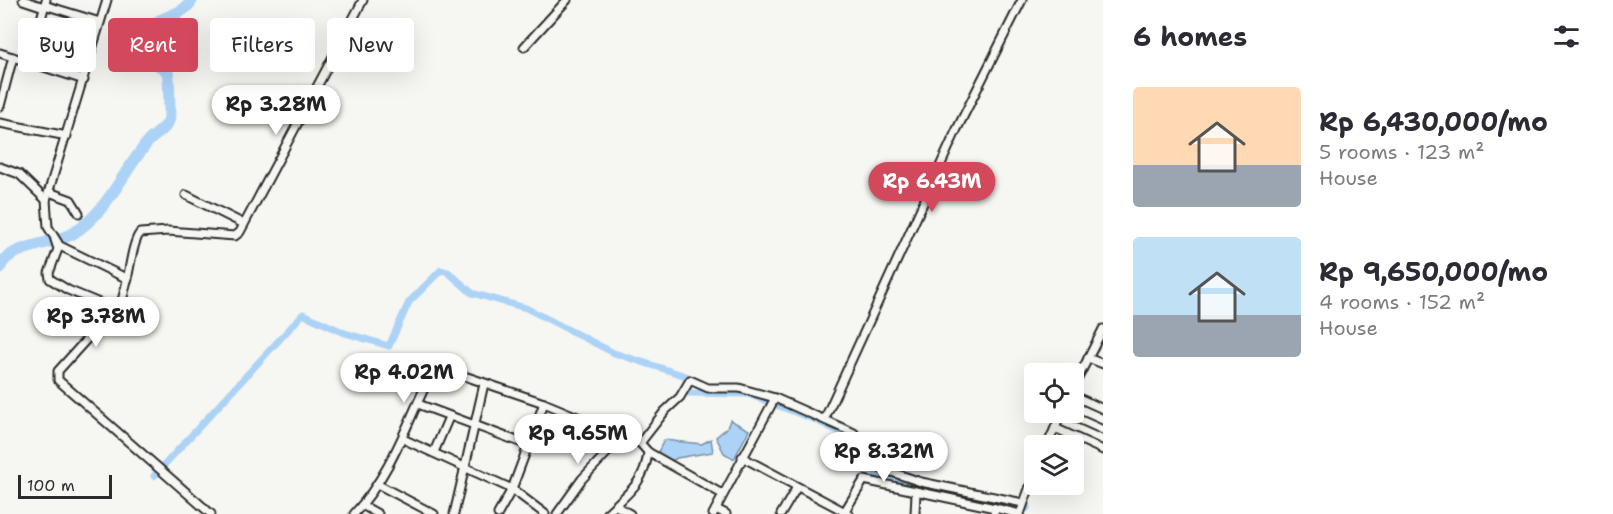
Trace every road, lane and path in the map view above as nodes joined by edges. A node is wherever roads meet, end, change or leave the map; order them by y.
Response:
1 (23, 0) edge
2 (106, 0) edge
3 (363, 0) edge
4 (567, 0) edge
5 (1022, 0) edge
6 (45, 4) edge
7 (100, 22) junction
8 (96, 34) edge
9 (524, 47) dead end
10 (0, 53) edge
11 (12, 57) junction
12 (18, 58) edge
13 (61, 72) edge
14 (86, 72) edge
15 (84, 80) junction
16 (0, 106) edge
17 (0, 123) edge
18 (67, 136) junction
19 (0, 167) edge
20 (49, 192) junction
21 (186, 195) dead end
22 (46, 200) junction
23 (79, 213) dead end
24 (244, 224) junction
25 (57, 242) junction
26 (129, 279) junction
27 (120, 305) dead end
28 (1103, 329) edge
29 (1088, 358) junction
30 (420, 361) dead end
31 (1103, 364) edge
32 (435, 366) junction
33 (1084, 366) edge
34 (484, 384) junction
35 (775, 398) junction
36 (1084, 400) edge
37 (418, 404) junction
38 (544, 404) junction
39 (1103, 409) edge
40 (449, 417) junction
41 (825, 418) junction
42 (1084, 422) edge
43 (1057, 423) edge
44 (474, 426) junction
45 (1055, 428) junction
46 (1103, 430) edge
47 (1052, 435) edge
48 (623, 436) junction
49 (404, 439) junction
50 (640, 443) junction
51 (528, 446) junction
52 (1103, 450) edge
53 (434, 452) junction
54 (648, 452) junction
55 (742, 457) junction
56 (465, 468) junction
57 (377, 484) junction
58 (797, 487) junction
59 (512, 489) junction
60 (916, 493) junction
61 (722, 494) junction
62 (1026, 495) edge
63 (1023, 503) junction
64 (362, 505) junction
65 (616, 506) junction
66 (994, 511) edge
67 (714, 512) edge
68 (846, 513) edge
69 (211, 514) edge
70 (354, 514) edge
71 (378, 514) edge
72 (434, 514) edge
73 (454, 514) edge
74 (498, 514) edge
75 (545, 514) edge
76 (557, 514) edge
77 (606, 514) edge
78 (630, 514) edge
79 (726, 514) edge
80 (781, 514) edge
81 (915, 514) edge
82 (1020, 514) edge

1 - 6 street
2 - 7 street
3 - 24 street
4 - 9 street
5 - 41 street
6 - 7 street
7 - 8 street
10 - 11 street
11 - 12 street
11 - 16 street
13 - 15 street
14 - 15 street
15 - 18 street
17 - 18 street
18 - 20 street
19 - 22 street
20 - 22 street
20 - 23 street
21 - 24 street
22 - 25 street
24 - 26 street
25 - 26 street
25 - 69 street
26 - 27 street
28 - 29 street
29 - 31 street
29 - 33 street
30 - 32 street
32 - 34 street
32 - 37 street
34 - 38 street
34 - 44 street
35 - 41 street
35 - 50 street
35 - 55 street
36 - 39 street
37 - 40 street
37 - 49 street
38 - 48 street
38 - 51 street
40 - 44 street
40 - 53 street
41 - 63 street
42 - 46 street
43 - 45 street
44 - 51 street
44 - 56 street
45 - 47 street
45 - 52 street
48 - 50 street
48 - 76 street
49 - 53 street
49 - 57 street
50 - 54 street
51 - 59 street
53 - 56 street
54 - 61 street
54 - 65 street
55 - 58 street
55 - 61 street
56 - 59 street
56 - 73 street
57 - 64 street
57 - 72 street
58 - 68 street
58 - 80 street
59 - 74 street
59 - 75 street
60 - 66 street
60 - 68 street
60 - 81 street
61 - 67 street
62 - 63 street
63 - 82 street
64 - 70 street
64 - 71 street
65 - 77 street
65 - 78 street
66 - 82 street
67 - 79 street

